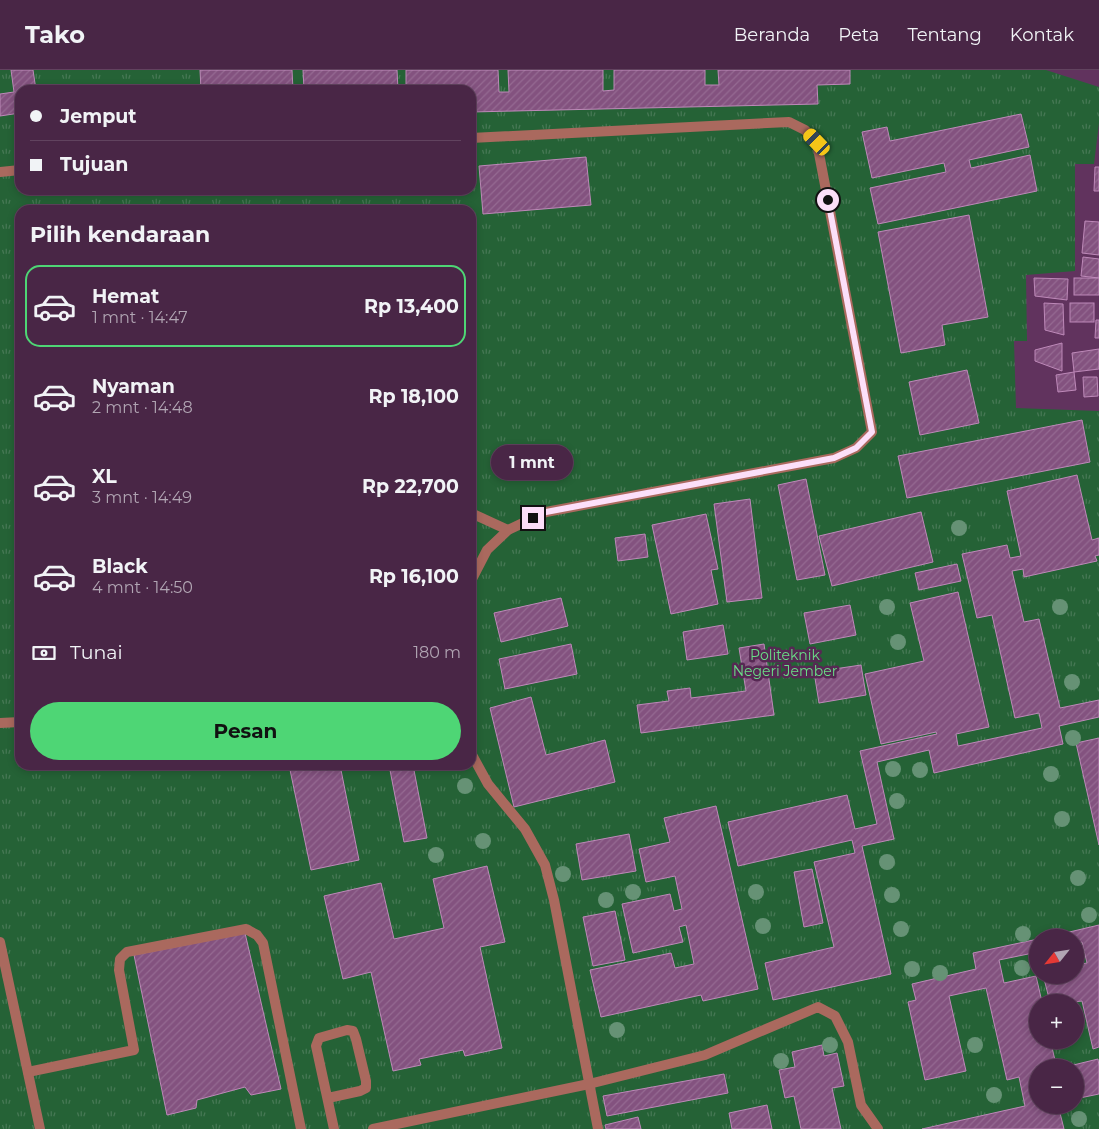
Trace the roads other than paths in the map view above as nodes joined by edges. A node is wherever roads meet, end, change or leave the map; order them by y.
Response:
1 (476, 138) edge
2 (15, 170) edge
3 (0, 172) edge
4 (476, 515) edge
5 (508, 530) junction
6 (476, 571) edge
7 (15, 722) edge
8 (0, 723) edge
9 (476, 762) edge
10 (0, 942) edge
11 (28, 1072) junction
12 (589, 1084) junction
13 (328, 1098) junction
14 (40, 1129) edge
15 (301, 1129) edge
16 (334, 1129) edge
17 (373, 1129) edge
18 (598, 1129) edge
19 (878, 1129) edge

1 - 5 lane
2 - 3 lane
4 - 5 lane
5 - 6 lane
7 - 8 lane
9 - 12 lane
10 - 11 lane
11 - 14 lane
11 - 15 lane
12 - 17 lane
12 - 18 lane
12 - 19 lane
13 - 13 lane
13 - 16 lane

